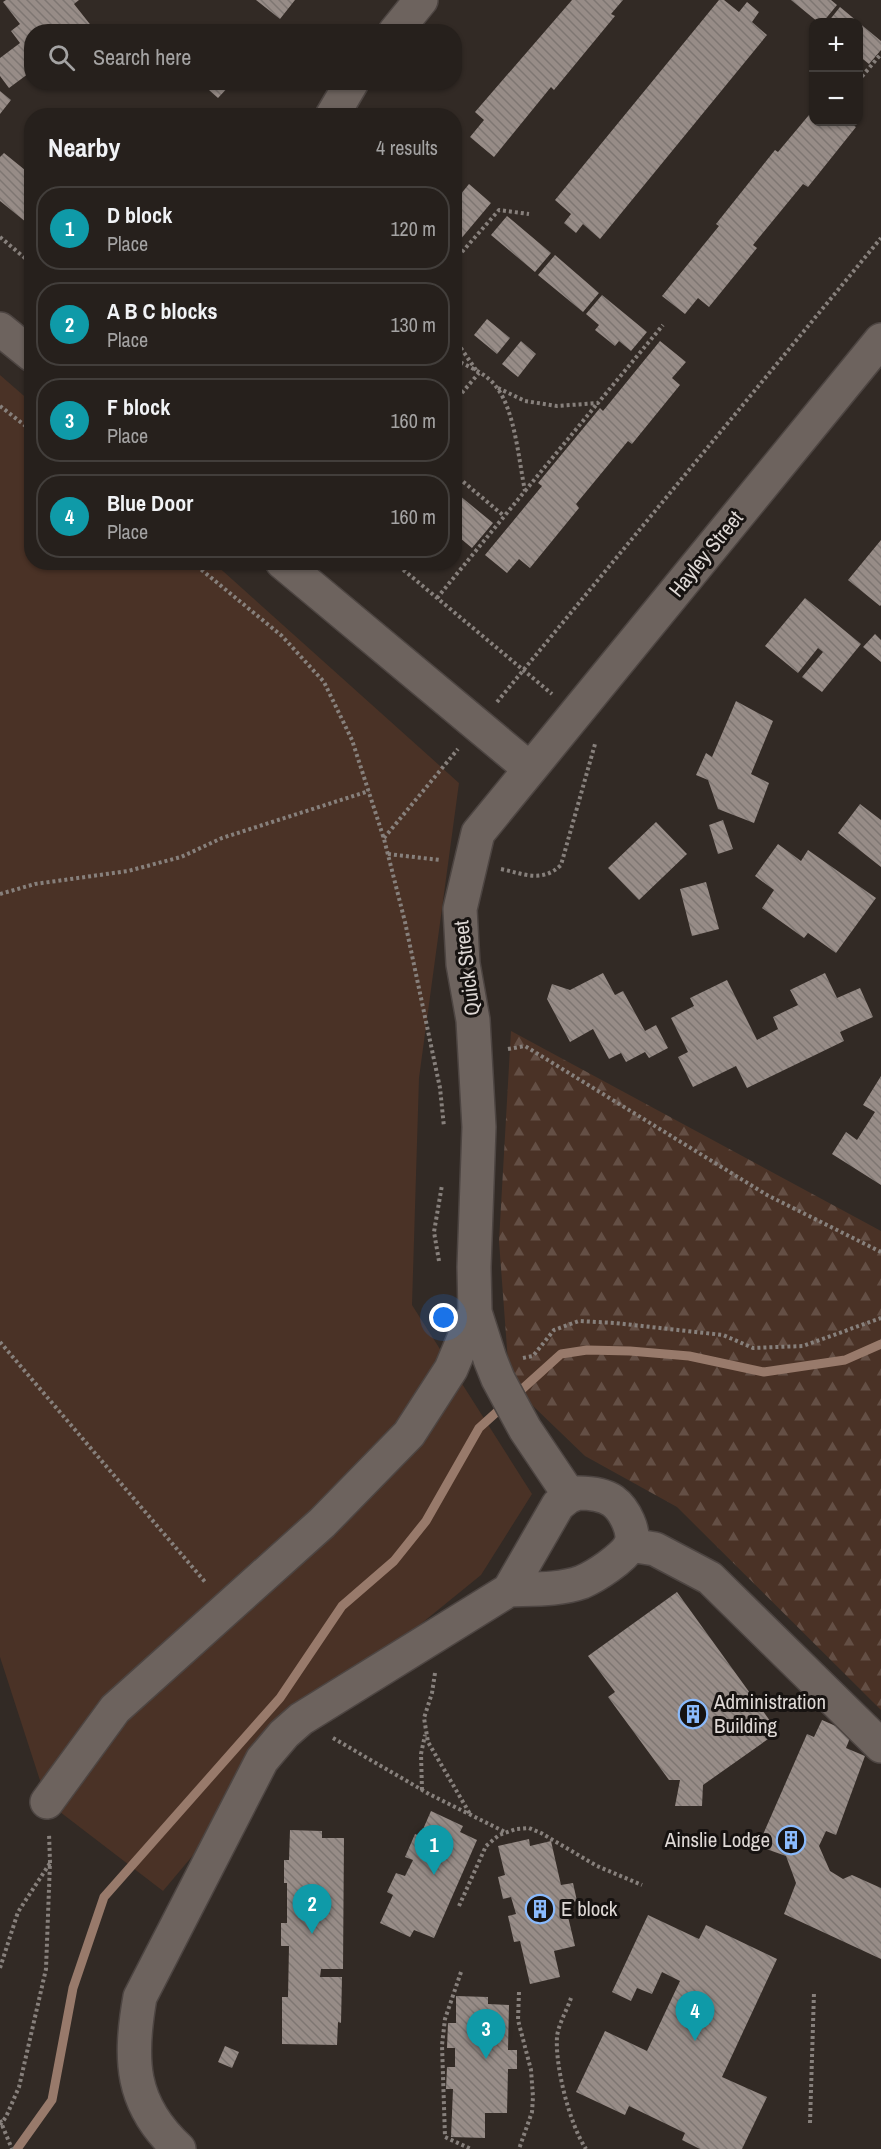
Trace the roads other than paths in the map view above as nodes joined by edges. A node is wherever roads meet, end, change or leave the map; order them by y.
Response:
1 (421, 0) edge
2 (401, 24) edge
3 (347, 90) edge
4 (337, 108) edge
5 (0, 329) edge
6 (881, 340) edge
7 (24, 348) edge
8 (292, 570) edge
9 (530, 769) junction
10 (475, 1312) junction
11 (570, 1496) junction
12 (630, 1545) junction
13 (509, 1590) junction
14 (881, 1746) edge
15 (47, 1802) road end
16 (179, 2149) edge

1 - 2 street
3 - 4 street
5 - 7 street
6 - 9 street, Hayley Street
8 - 9 street
9 - 10 street, Quick Street
10 - 11 street, Quick Street
10 - 15 street
11 - 12 street
11 - 13 street
12 - 13 street
12 - 14 street
13 - 16 street

